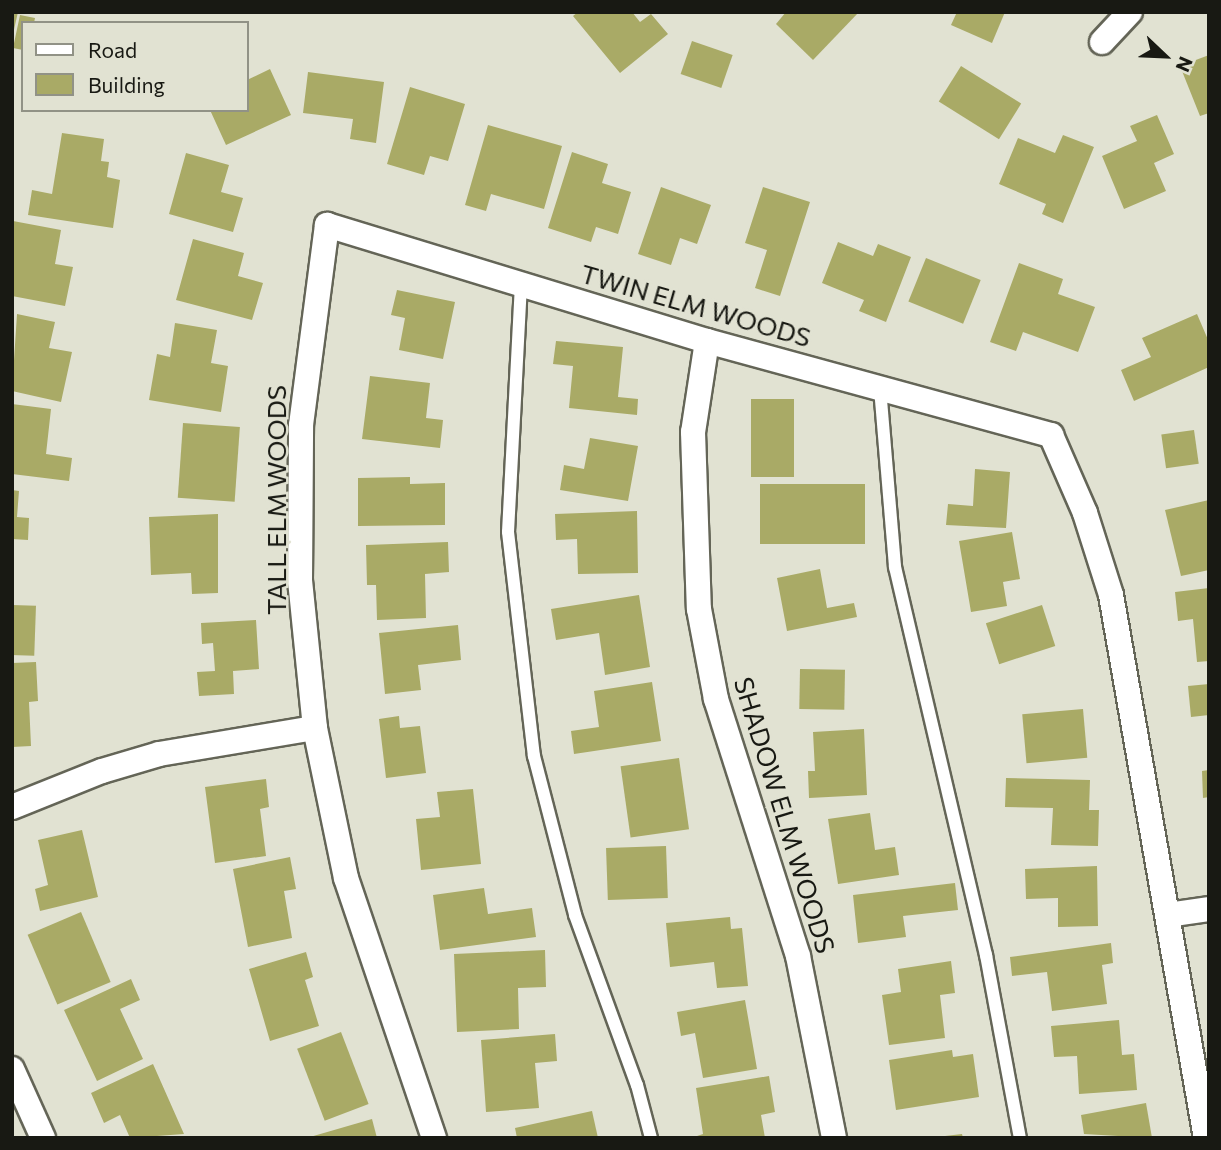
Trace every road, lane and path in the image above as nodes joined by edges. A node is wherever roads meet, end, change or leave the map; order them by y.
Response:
1 (1130, 12) edge
2 (1102, 42) dead end
3 (327, 225) joint
4 (521, 284) junction
5 (708, 341) junction
6 (880, 388) junction
7 (315, 728) junction
8 (12, 807) edge
9 (1209, 909) edge
10 (1168, 915) junction
11 (12, 1069) edge
12 (43, 1138) edge
13 (434, 1138) edge
14 (651, 1138) edge
15 (834, 1138) edge
16 (1020, 1138) edge
17 (1206, 1138) edge

1 - 2 street
3 - 4 street, TWIN ELM WOODS
3 - 7 street, TALL ELM WOODS
4 - 5 street, TWIN ELM WOODS
4 - 14 lane
5 - 6 street, TWIN ELM WOODS
5 - 15 street, SHADOW ELM WOODS
6 - 10 street, TWIN ELM WOODS
6 - 16 lane
7 - 8 street
7 - 13 street, TALL ELM WOODS
9 - 10 street
10 - 17 street
11 - 12 street

